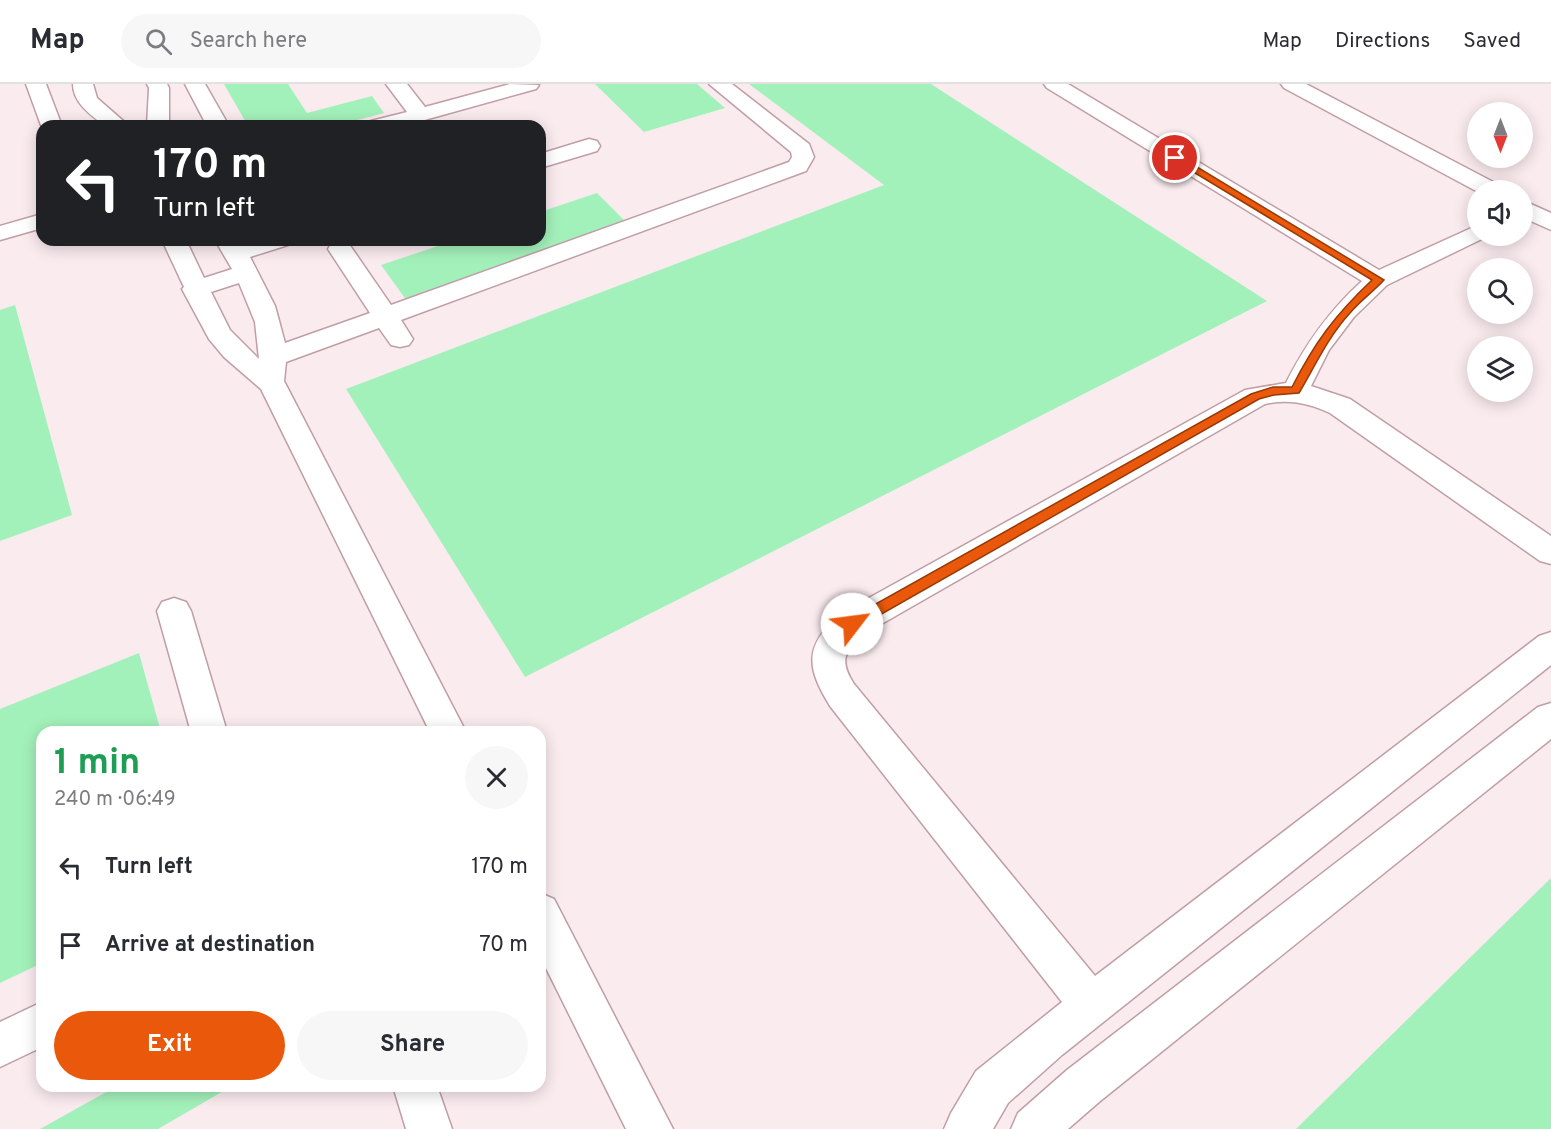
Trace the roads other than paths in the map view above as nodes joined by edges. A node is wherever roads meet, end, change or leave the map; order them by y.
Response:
1 (36, 84) edge
2 (83, 84) edge
3 (158, 84) edge
4 (195, 84) edge
5 (396, 84) edge
6 (719, 84) edge
7 (1053, 84) edge
8 (1292, 84) edge
9 (529, 85) edge
10 (421, 114) junction
11 (49, 120) edge
12 (111, 120) edge
13 (159, 120) edge
14 (215, 120) edge
15 (400, 120) edge
16 (589, 146) dead end
17 (546, 159) edge
18 (1472, 180) edge
19 (1533, 214) edge
20 (36, 223) edge
21 (1551, 223) edge
22 (0, 233) edge
23 (1467, 237) edge
24 (177, 246) edge
25 (262, 246) edge
26 (340, 249) dead end
27 (236, 255) edge
28 (1378, 280) junction
29 (195, 289) junction
30 (385, 317) junction
31 (400, 339) dead end
32 (273, 371) junction
33 (1295, 391) junction
34 (1551, 552) edge
35 (174, 611) dead end
36 (1551, 646) edge
37 (1551, 718) edge
38 (207, 726) edge
39 (445, 726) edge
40 (546, 925) edge
41 (1092, 1006) junction
42 (36, 1027) edge
43 (0, 1045) edge
44 (417, 1092) edge
45 (429, 1129) edge
46 (650, 1129) edge
47 (967, 1129) edge
48 (1034, 1129) edge

1 - 11 lane
2 - 12 lane
3 - 13 lane
4 - 14 lane
5 - 10 lane
6 - 30 lane
7 - 28 lane
8 - 18 lane
9 - 10 lane
10 - 15 lane
16 - 17 lane
19 - 21 lane
20 - 22 lane
23 - 28 lane
24 - 29 lane
25 - 27 lane
26 - 30 lane
27 - 29 lane
27 - 32 lane
28 - 33 lane
29 - 32 lane
30 - 31 lane
30 - 32 lane
32 - 39 lane
33 - 34 lane
33 - 41 lane
35 - 38 lane
36 - 41 lane
37 - 48 lane
40 - 46 lane
41 - 47 lane
42 - 43 lane
44 - 45 lane

